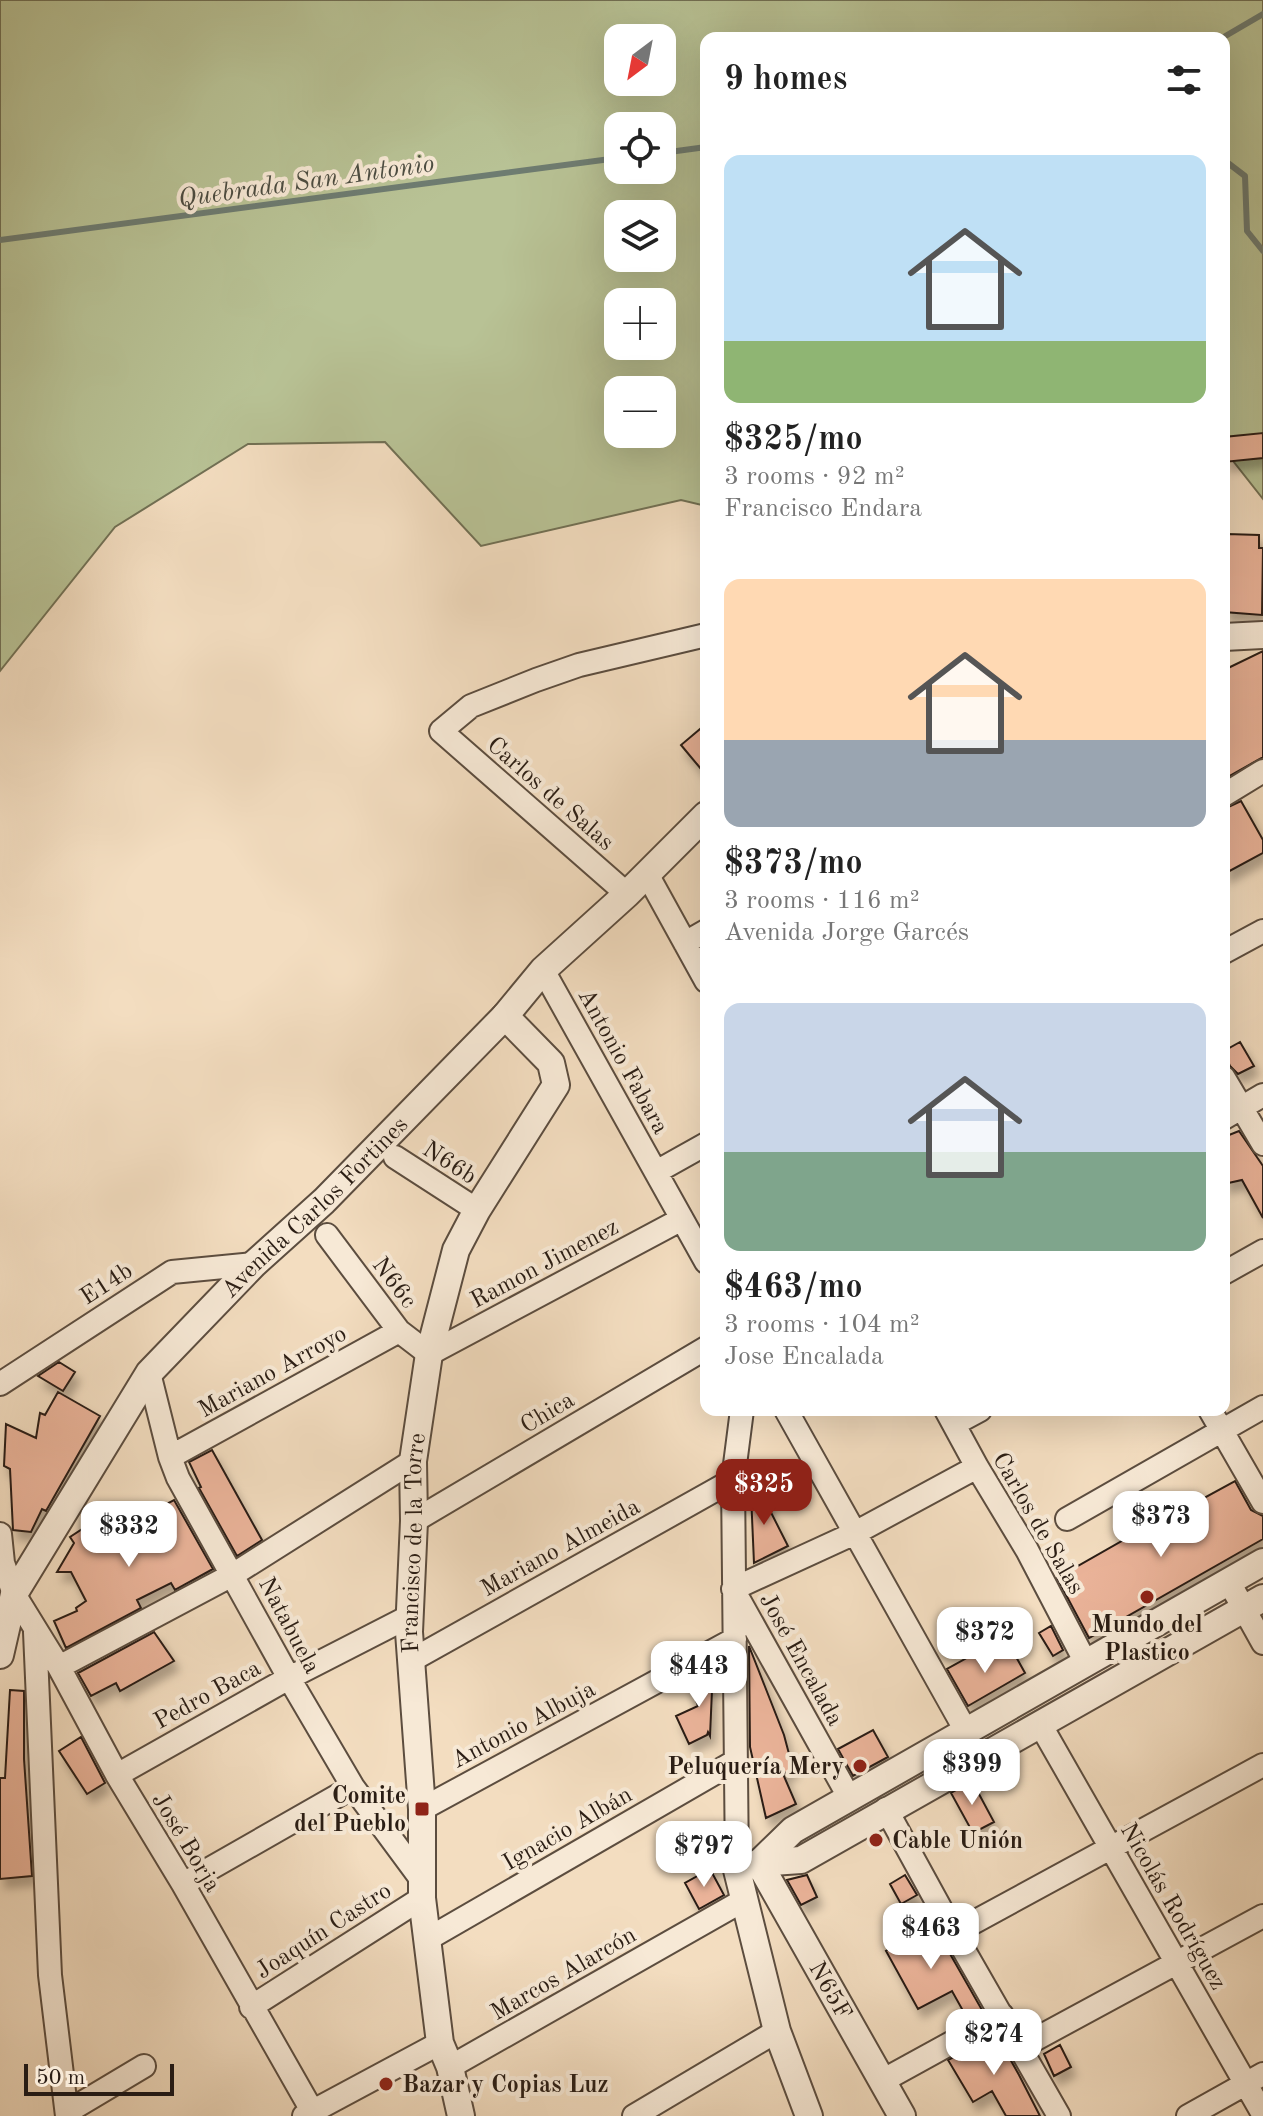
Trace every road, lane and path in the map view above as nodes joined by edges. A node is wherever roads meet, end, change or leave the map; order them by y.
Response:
1 (1263, 635) edge
2 (700, 636) edge
3 (1230, 637) edge
4 (1263, 771) edge
5 (1230, 791) edge
6 (700, 821) edge
7 (647, 874) junction
8 (627, 894) junction
9 (1263, 931) edge
10 (700, 934) edge
11 (685, 943) junction
12 (1230, 949) edge
13 (543, 970) junction
14 (700, 970) edge
15 (505, 1016) junction
16 (1263, 1095) edge
17 (1233, 1113) edge
18 (1263, 1144) edge
19 (700, 1147) edge
20 (395, 1157) dead end
21 (656, 1172) junction
22 (477, 1210) junction
23 (682, 1219) junction
24 (327, 1235) dead end
25 (700, 1251) edge
26 (1263, 1251) edge
27 (254, 1264) junction
28 (1230, 1270) edge
29 (399, 1331) junction
30 (700, 1352) edge
31 (429, 1354) junction
32 (149, 1373) junction
33 (1, 1386) edge
34 (1263, 1407) edge
35 (741, 1416) edge
36 (789, 1416) edge
37 (1213, 1416) edge
38 (950, 1417) edge
39 (1222, 1431) junction
40 (170, 1457) junction
41 (413, 1461) junction
42 (977, 1467) junction
43 (733, 1480) junction
44 (1263, 1502) edge
45 (1067, 1519) dead end
46 (414, 1521) junction
47 (855, 1533) junction
48 (0, 1534) edge
49 (1263, 1562) edge
50 (234, 1574) junction
51 (1229, 1582) junction
52 (733, 1589) junction
53 (14, 1594) junction
54 (1254, 1604) edge
55 (410, 1616) junction
56 (35, 1631) junction
57 (735, 1639) junction
58 (1263, 1643) edge
59 (0, 1655) edge
60 (412, 1660) junction
61 (1086, 1663) junction
62 (59, 1667) junction
63 (289, 1678) junction
64 (1040, 1724) junction
65 (966, 1731) junction
66 (734, 1762) junction
67 (1263, 1765) edge
68 (117, 1775) junction
69 (353, 1787) junction
70 (849, 1797) junction
71 (422, 1809) junction
72 (886, 1809) junction
73 (1109, 1849) junction
74 (748, 1866) junction
75 (183, 1884) junction
76 (423, 1890) junction
77 (744, 1900) junction
78 (1263, 1916) edge
79 (954, 1933) junction
80 (426, 1940) junction
81 (1177, 1963) junction
82 (251, 2007) junction
83 (1002, 2015) junction
84 (777, 2031) junction
85 (440, 2043) junction
86 (1021, 2047) junction
87 (144, 2066) dead end
88 (450, 2067) junction
89 (1254, 2079) edge
90 (882, 2081) junction
91 (77, 2112) edge
92 (311, 2114) edge
93 (1263, 2114) edge
94 (461, 2116) edge
95 (634, 2116) edge
96 (809, 2116) edge
97 (902, 2116) edge
98 (1059, 2116) edge
99 (1188, 2116) edge

1 - 3 street
2 - 8 street, Carlos de Salas
4 - 5 street
6 - 7 street, Avenida Carlos Fortines
7 - 8 street, Avenida Carlos Fortines
7 - 11 street
8 - 13 street, Avenida Carlos Fortines
9 - 12 street
10 - 11 street
11 - 14 street
13 - 15 street, Avenida Carlos Fortines
13 - 21 street, Antonio Fabara
15 - 22 street, Francisco de la Torre
15 - 27 street, Avenida Carlos Fortines
16 - 17 street
17 - 18 street
19 - 21 street
20 - 22 street, N66b
21 - 23 street, Antonio Fabara
22 - 31 street, Francisco de la Torre
23 - 25 street, Antonio Fabara
23 - 31 street, Ramon Jimenez
24 - 29 street, N66c
26 - 28 street
27 - 32 street, Avenida Carlos Fortines
27 - 33 street, E14b
29 - 31 street, N66c
29 - 40 street, Mariano Arroyo
30 - 46 street, Chica
31 - 41 street, Francisco de la Torre
32 - 40 street, Natabuela
32 - 53 street, Avenida Carlos Fortines
34 - 39 street
35 - 43 street
36 - 47 street
37 - 39 street
38 - 42 street, Carlos de Salas
39 - 44 street
39 - 45 street
40 - 50 street, Natabuela
41 - 46 street, Francisco de la Torre
41 - 50 street
42 - 47 street
42 - 61 street, Carlos de Salas
43 - 52 street
43 - 60 street, Mariano Almeida
46 - 55 street, Francisco de la Torre
47 - 52 street
47 - 65 street
48 - 53 street, José Borja
49 - 51 street
50 - 62 street
50 - 63 street, Natabuela
51 - 54 street
51 - 61 street
52 - 57 street
52 - 70 street, José Encalada
53 - 56 street, José Borja
53 - 59 street, Avenida Carlos Fortines
54 - 58 street
54 - 64 street
55 - 60 street, Francisco de la Torre
55 - 63 street, Pedro Baca
56 - 62 street, José Borja
56 - 91 street
57 - 66 street
57 - 71 street, Antonio Albuja
60 - 71 street, Francisco de la Torre
61 - 65 street
62 - 68 street, José Borja
63 - 68 street, Pedro Baca
63 - 69 street, Natabuela
64 - 72 street
64 - 73 street, Nicolás Rodríguez
65 - 70 street
66 - 74 street
66 - 80 street, Ignacio Albán
67 - 73 street
68 - 75 street, José Borja
69 - 75 street
69 - 76 street, Natabuela
70 - 74 street
71 - 76 street, Francisco de la Torre
72 - 74 street
72 - 79 street
73 - 79 street
73 - 81 street, Nicolás Rodríguez
74 - 77 street
74 - 90 street, N65F
75 - 82 street, José Borja
76 - 80 street, Francisco de la Torre
76 - 82 street, Joaquín Castro
77 - 84 street
77 - 88 street, Marcos Alarcón
78 - 81 street
79 - 83 street
80 - 85 street, Francisco de la Torre
81 - 86 street
81 - 89 street, Nicolás Rodríguez
82 - 92 street, José Borja
83 - 86 street
83 - 90 street
84 - 95 street
84 - 96 street
85 - 88 street, Francisco de la Torre
85 - 92 street
86 - 98 street
87 - 91 street
88 - 94 street, Francisco de la Torre
89 - 93 street, Nicolás Rodríguez
89 - 99 street
90 - 97 street, N65F

